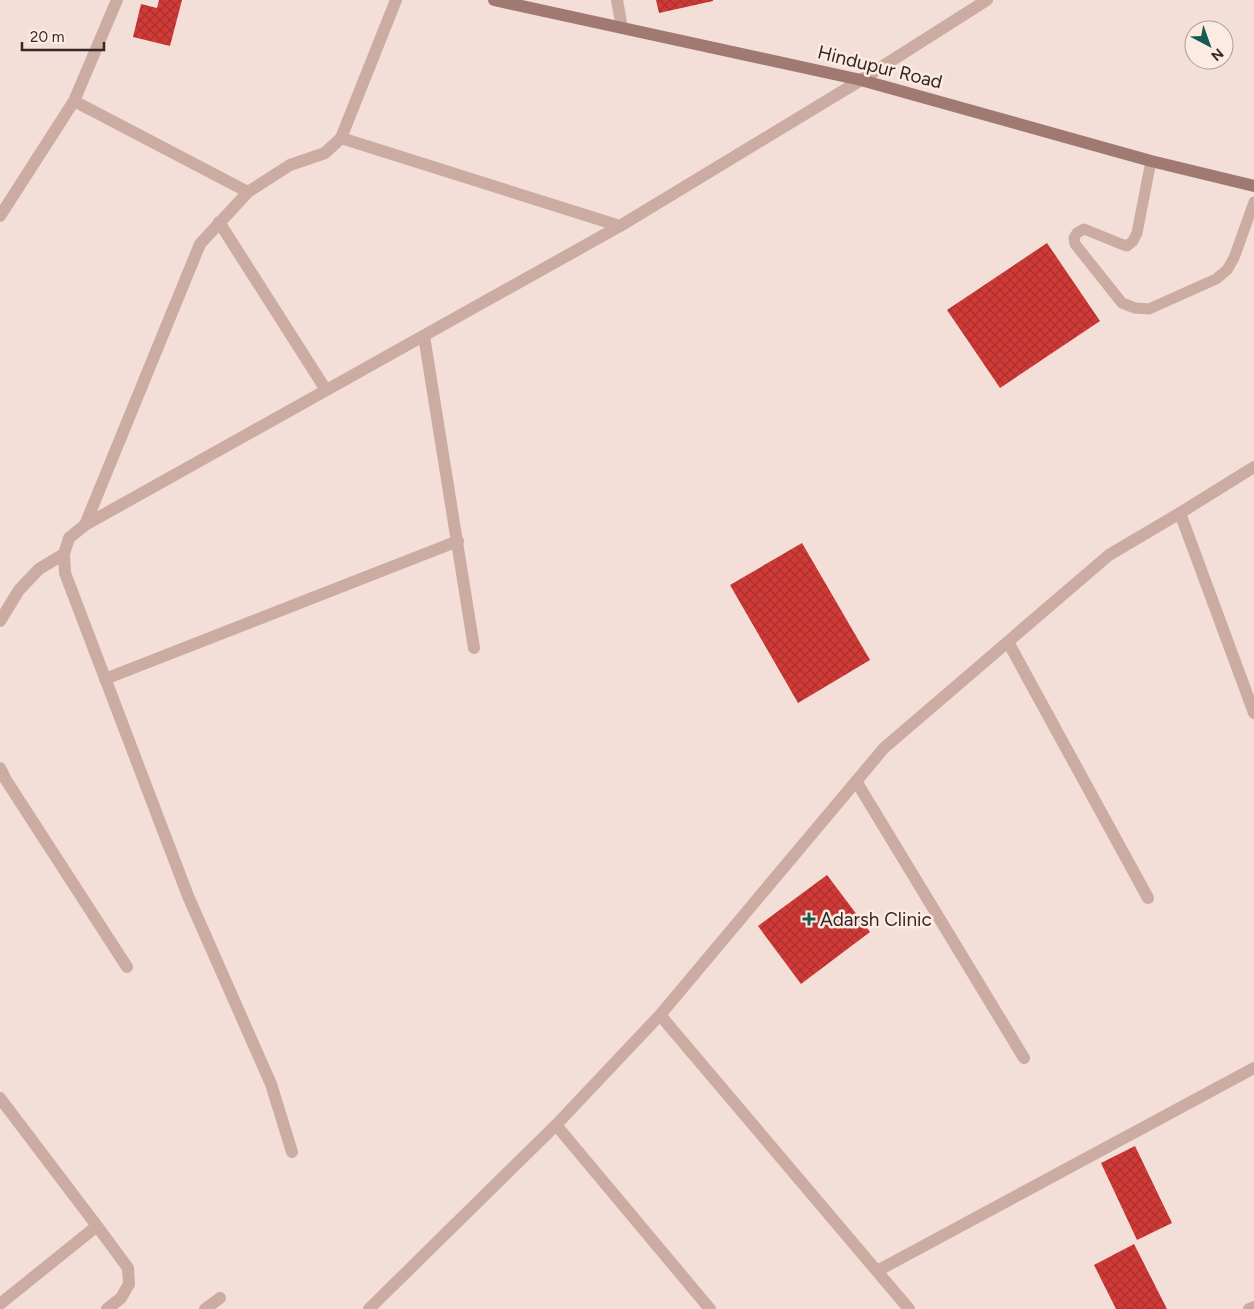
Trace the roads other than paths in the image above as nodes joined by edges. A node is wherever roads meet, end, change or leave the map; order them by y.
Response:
1 (117, 0) edge
2 (396, 0) edge
3 (494, 0) edge
4 (617, 0) edge
5 (987, 0) edge
6 (622, 28) junction
7 (861, 80) junction
8 (74, 101) junction
9 (341, 138) junction
10 (1151, 161) junction
11 (1254, 186) edge
12 (248, 192) junction
13 (1254, 202) edge
14 (0, 216) edge
15 (219, 222) junction
16 (620, 226) junction
17 (424, 336) junction
18 (326, 390) junction
19 (1254, 467) edge
20 (1180, 513) junction
21 (85, 525) junction
22 (458, 541) junction
23 (64, 554) junction
24 (0, 621) edge
25 (1008, 642) junction
26 (474, 648) dead end
27 (105, 678) junction
28 (1254, 713) edge
29 (0, 768) edge
30 (856, 781) junction
31 (1148, 898) dead end
32 (126, 967) dead end
33 (660, 1015) junction
34 (1024, 1058) dead end
35 (1254, 1068) edge
36 (0, 1098) edge
37 (556, 1125) junction
38 (292, 1152) dead end
39 (97, 1226) junction
40 (877, 1271) junction
41 (220, 1298) dead end
42 (0, 1304) edge
43 (377, 1306) edge
44 (1254, 1307) edge
45 (107, 1309) edge
46 (206, 1309) edge
47 (710, 1309) edge
48 (909, 1309) edge
49 (1249, 1309) edge

1 - 8 street
2 - 9 street
3 - 6 street, Hindupur Road
4 - 6 street
5 - 7 street
6 - 7 street, Hindupur Road
7 - 10 street, Hindupur Road
7 - 16 street
8 - 12 street
8 - 14 street
9 - 12 street
9 - 16 street
10 - 11 street, Hindupur Road
10 - 13 lane
12 - 15 street
15 - 18 street
15 - 21 street
16 - 17 street
17 - 18 street
17 - 22 street
18 - 21 street
19 - 20 street
20 - 25 street
20 - 28 street
21 - 23 street
22 - 26 street
22 - 27 street
23 - 24 street
23 - 27 street
25 - 30 street
25 - 31 street
27 - 38 street
29 - 32 street
30 - 33 street
30 - 34 street
33 - 37 street
33 - 40 street
35 - 40 street
36 - 39 street
37 - 43 street
37 - 47 street
39 - 42 street
39 - 45 street
40 - 48 street
41 - 46 street
44 - 49 street

